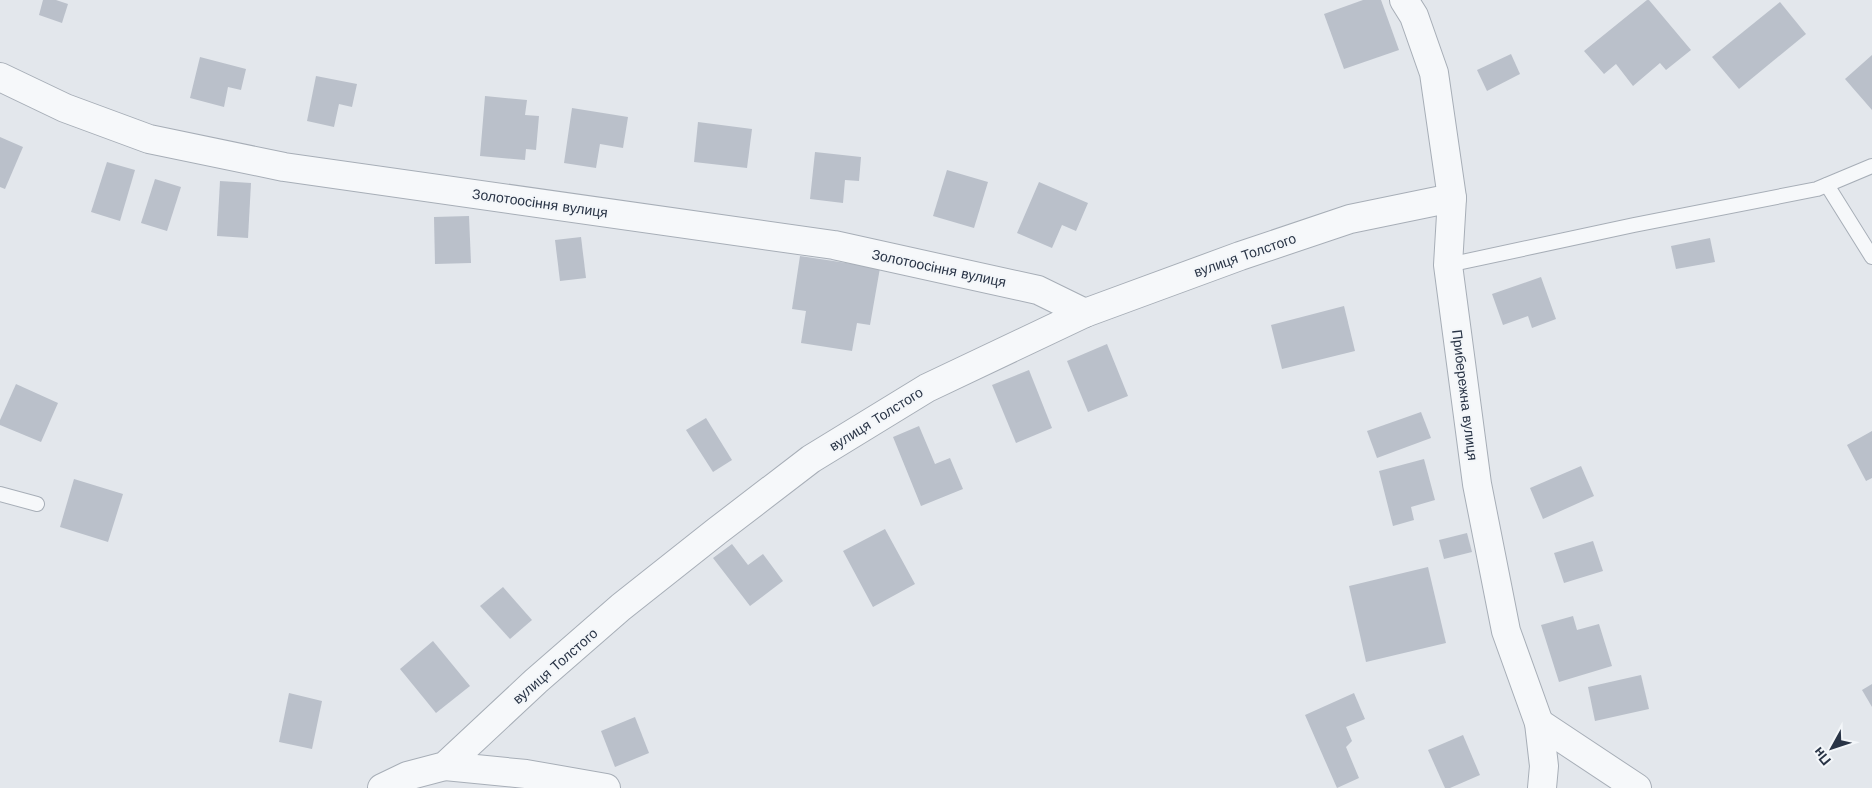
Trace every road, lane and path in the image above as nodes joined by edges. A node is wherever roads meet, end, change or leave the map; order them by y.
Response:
1 (1404, 0) edge
2 (0, 77) edge
3 (1872, 166) edge
4 (1828, 184) junction
5 (1452, 198) junction
6 (1872, 257) edge
7 (1448, 265) junction
8 (1084, 313) junction
9 (0, 494) edge
10 (37, 504) dead end
11 (1539, 723) junction
12 (445, 766) junction
13 (382, 788) edge
14 (606, 788) edge
15 (1542, 788) edge
16 (1638, 788) edge

1 - 5 street, Прибережна вулиця
2 - 8 street, Золотоосіння вулиця
3 - 4 lane
4 - 6 lane
4 - 7 lane
5 - 7 street, Прибережна вулиця
5 - 8 street, вулиця Толстого
7 - 11 street, Прибережна вулиця
8 - 12 street, вулиця Толстого
9 - 10 lane
11 - 15 street, Прибережна вулиця
11 - 16 street
12 - 13 street, вулиця Толстого
12 - 14 street

